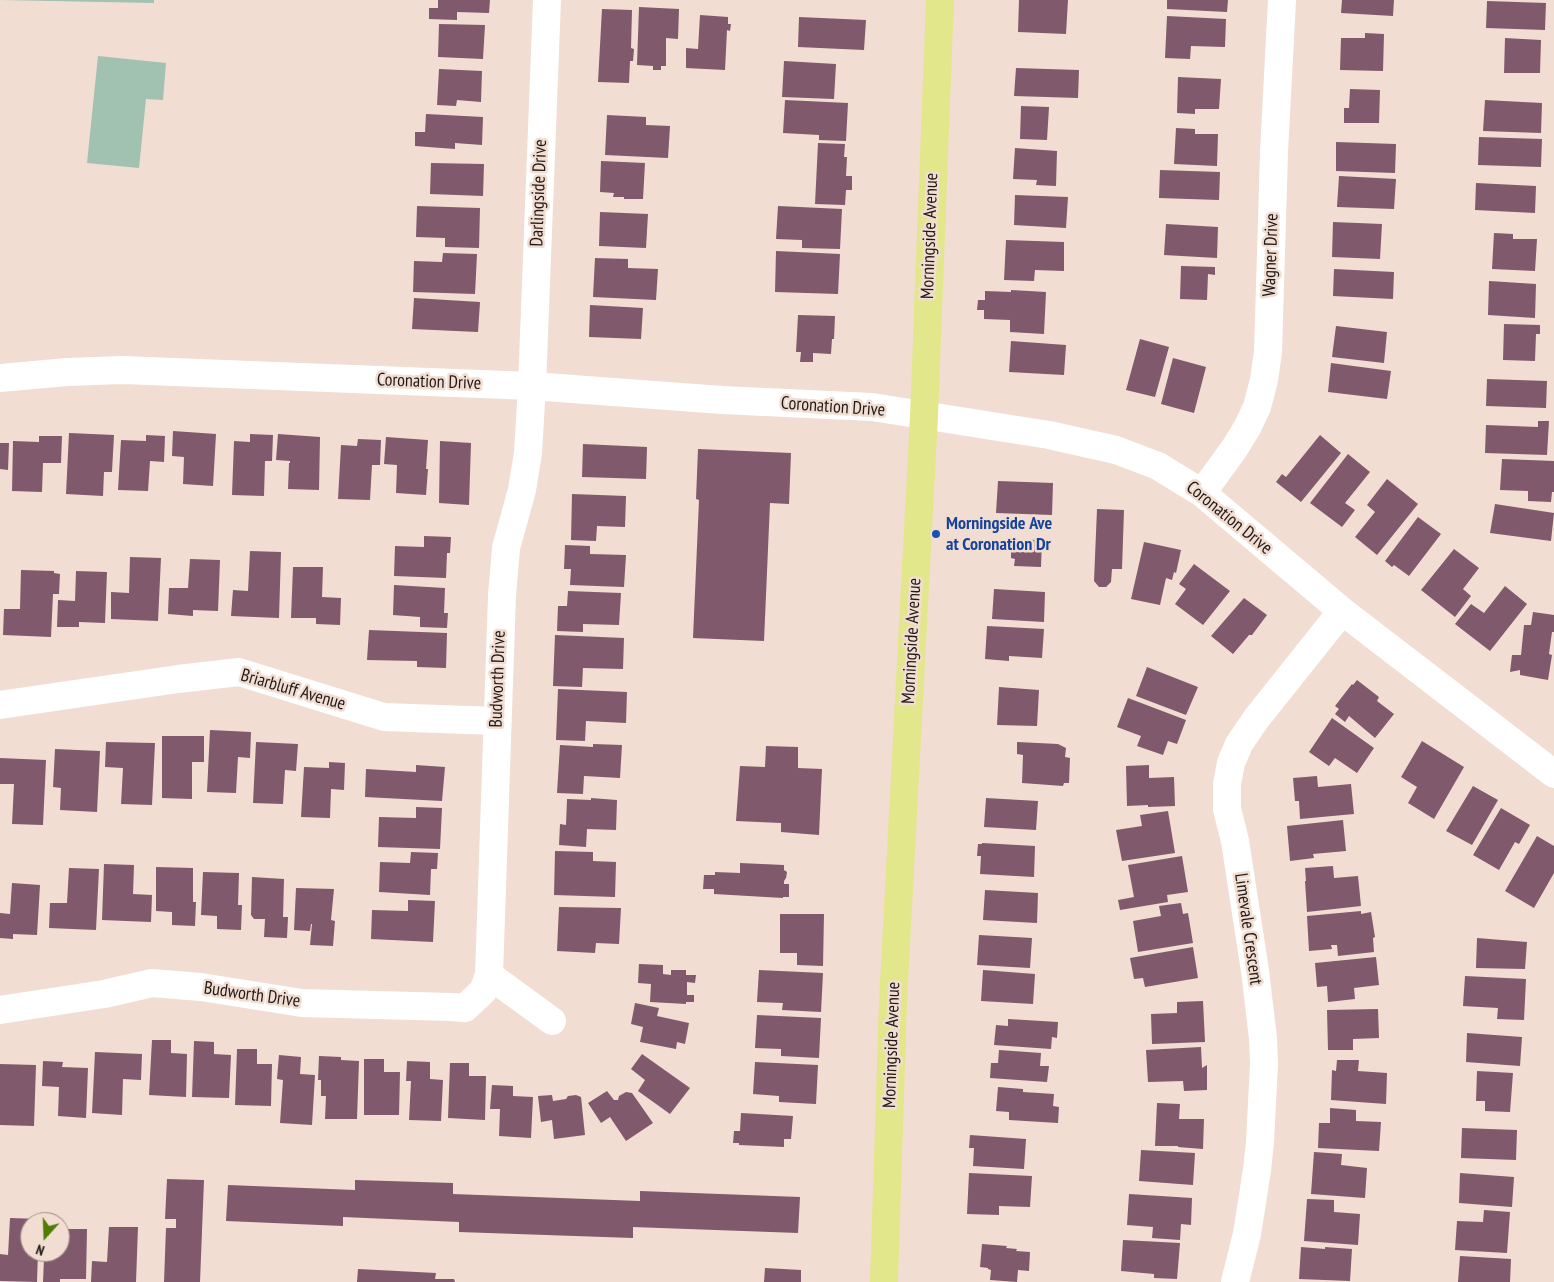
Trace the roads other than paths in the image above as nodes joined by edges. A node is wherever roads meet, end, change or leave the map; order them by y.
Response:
1 (547, 0) edge
2 (940, 0) edge
3 (1282, 0) edge
4 (0, 378) edge
5 (532, 386) junction
6 (924, 416) junction
7 (1202, 493) junction
8 (1342, 611) junction
9 (0, 705) edge
10 (496, 721) junction
11 (1551, 767) edge
12 (488, 975) junction
13 (0, 1010) edge
14 (552, 1021) dead end
15 (884, 1282) edge
16 (1235, 1282) edge

1 - 5 street, Darlingside Drive
2 - 6 main road, Morningside Avenue
3 - 7 street, Wagner Drive
4 - 5 street, Coronation Drive
5 - 6 street, Coronation Drive
5 - 10 street, Budworth Drive
6 - 7 street, Coronation Drive
6 - 15 main road, Morningside Avenue
7 - 8 street, Coronation Drive
8 - 11 street, Coronation Drive
8 - 16 street, Limevale Crescent
9 - 10 street, Briarbluff Avenue
10 - 12 street, Budworth Drive
12 - 13 street, Budworth Drive
12 - 14 street

